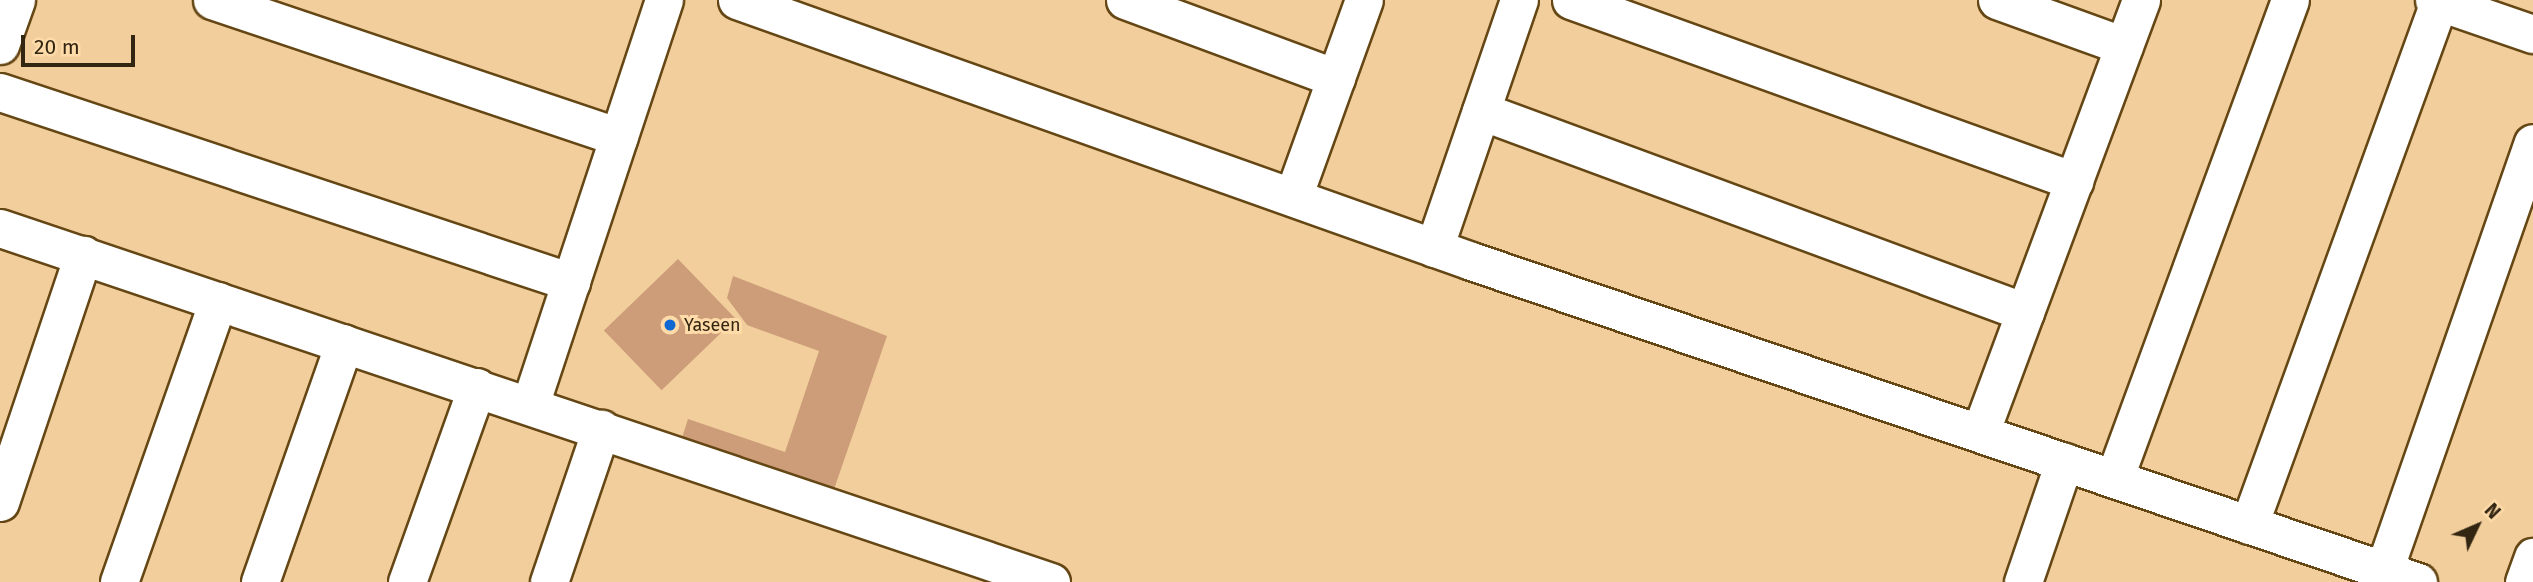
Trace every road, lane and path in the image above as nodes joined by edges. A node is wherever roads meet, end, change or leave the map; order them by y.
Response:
1 (16, 0) edge
2 (212, 0) edge
3 (664, 0) edge
4 (1125, 0) edge
5 (1364, 0) edge
6 (1519, 0) edge
7 (1571, 0) edge
8 (1997, 0) edge
9 (2141, 0) edge
10 (2290, 0) edge
11 (2436, 1) edge
12 (755, 3) edge
13 (2533, 34) edge
14 (0, 45) edge
15 (2124, 46) junction
16 (1336, 78) junction
17 (0, 92) edge
18 (1481, 111) junction
19 (619, 137) junction
20 (2533, 143) edge
21 (2074, 181) junction
22 (1293, 197) junction
23 (0, 228) edge
24 (1434, 248) junction
25 (83, 255) junction
26 (571, 282) junction
27 (218, 301) junction
28 (2025, 312) junction
29 (344, 343) junction
30 (477, 387) junction
31 (530, 405) junction
32 (601, 429) junction
33 (1980, 433) junction
34 (2064, 462) junction
35 (2114, 479) junction
36 (0, 502) edge
37 (2249, 525) junction
38 (2533, 557) edge
39 (2384, 570) junction
40 (559, 579) edge
41 (119, 582) edge
42 (260, 582) edge
43 (407, 582) edge
44 (1051, 582) edge
45 (2023, 582) edge
46 (2418, 582) edge
47 (2525, 582) edge

1 - 14 street
2 - 19 street
3 - 19 street
4 - 16 street
5 - 16 street
6 - 18 street
7 - 21 street
8 - 15 street
9 - 15 street
10 - 35 street
11 - 13 street
11 - 37 street
12 - 22 street
15 - 21 street
16 - 22 street
17 - 26 street
18 - 24 street
18 - 28 street
19 - 26 street
20 - 39 street
21 - 28 street
22 - 24 street
23 - 25 street
24 - 33 street
25 - 27 street
25 - 36 street
26 - 31 street
27 - 29 street
27 - 41 street
28 - 33 street
29 - 30 street
29 - 42 street
30 - 31 street
30 - 43 street
31 - 32 street
32 - 40 street
32 - 44 street
33 - 34 street
34 - 35 street
34 - 45 street
35 - 37 street
37 - 39 street
38 - 47 street
39 - 46 street

